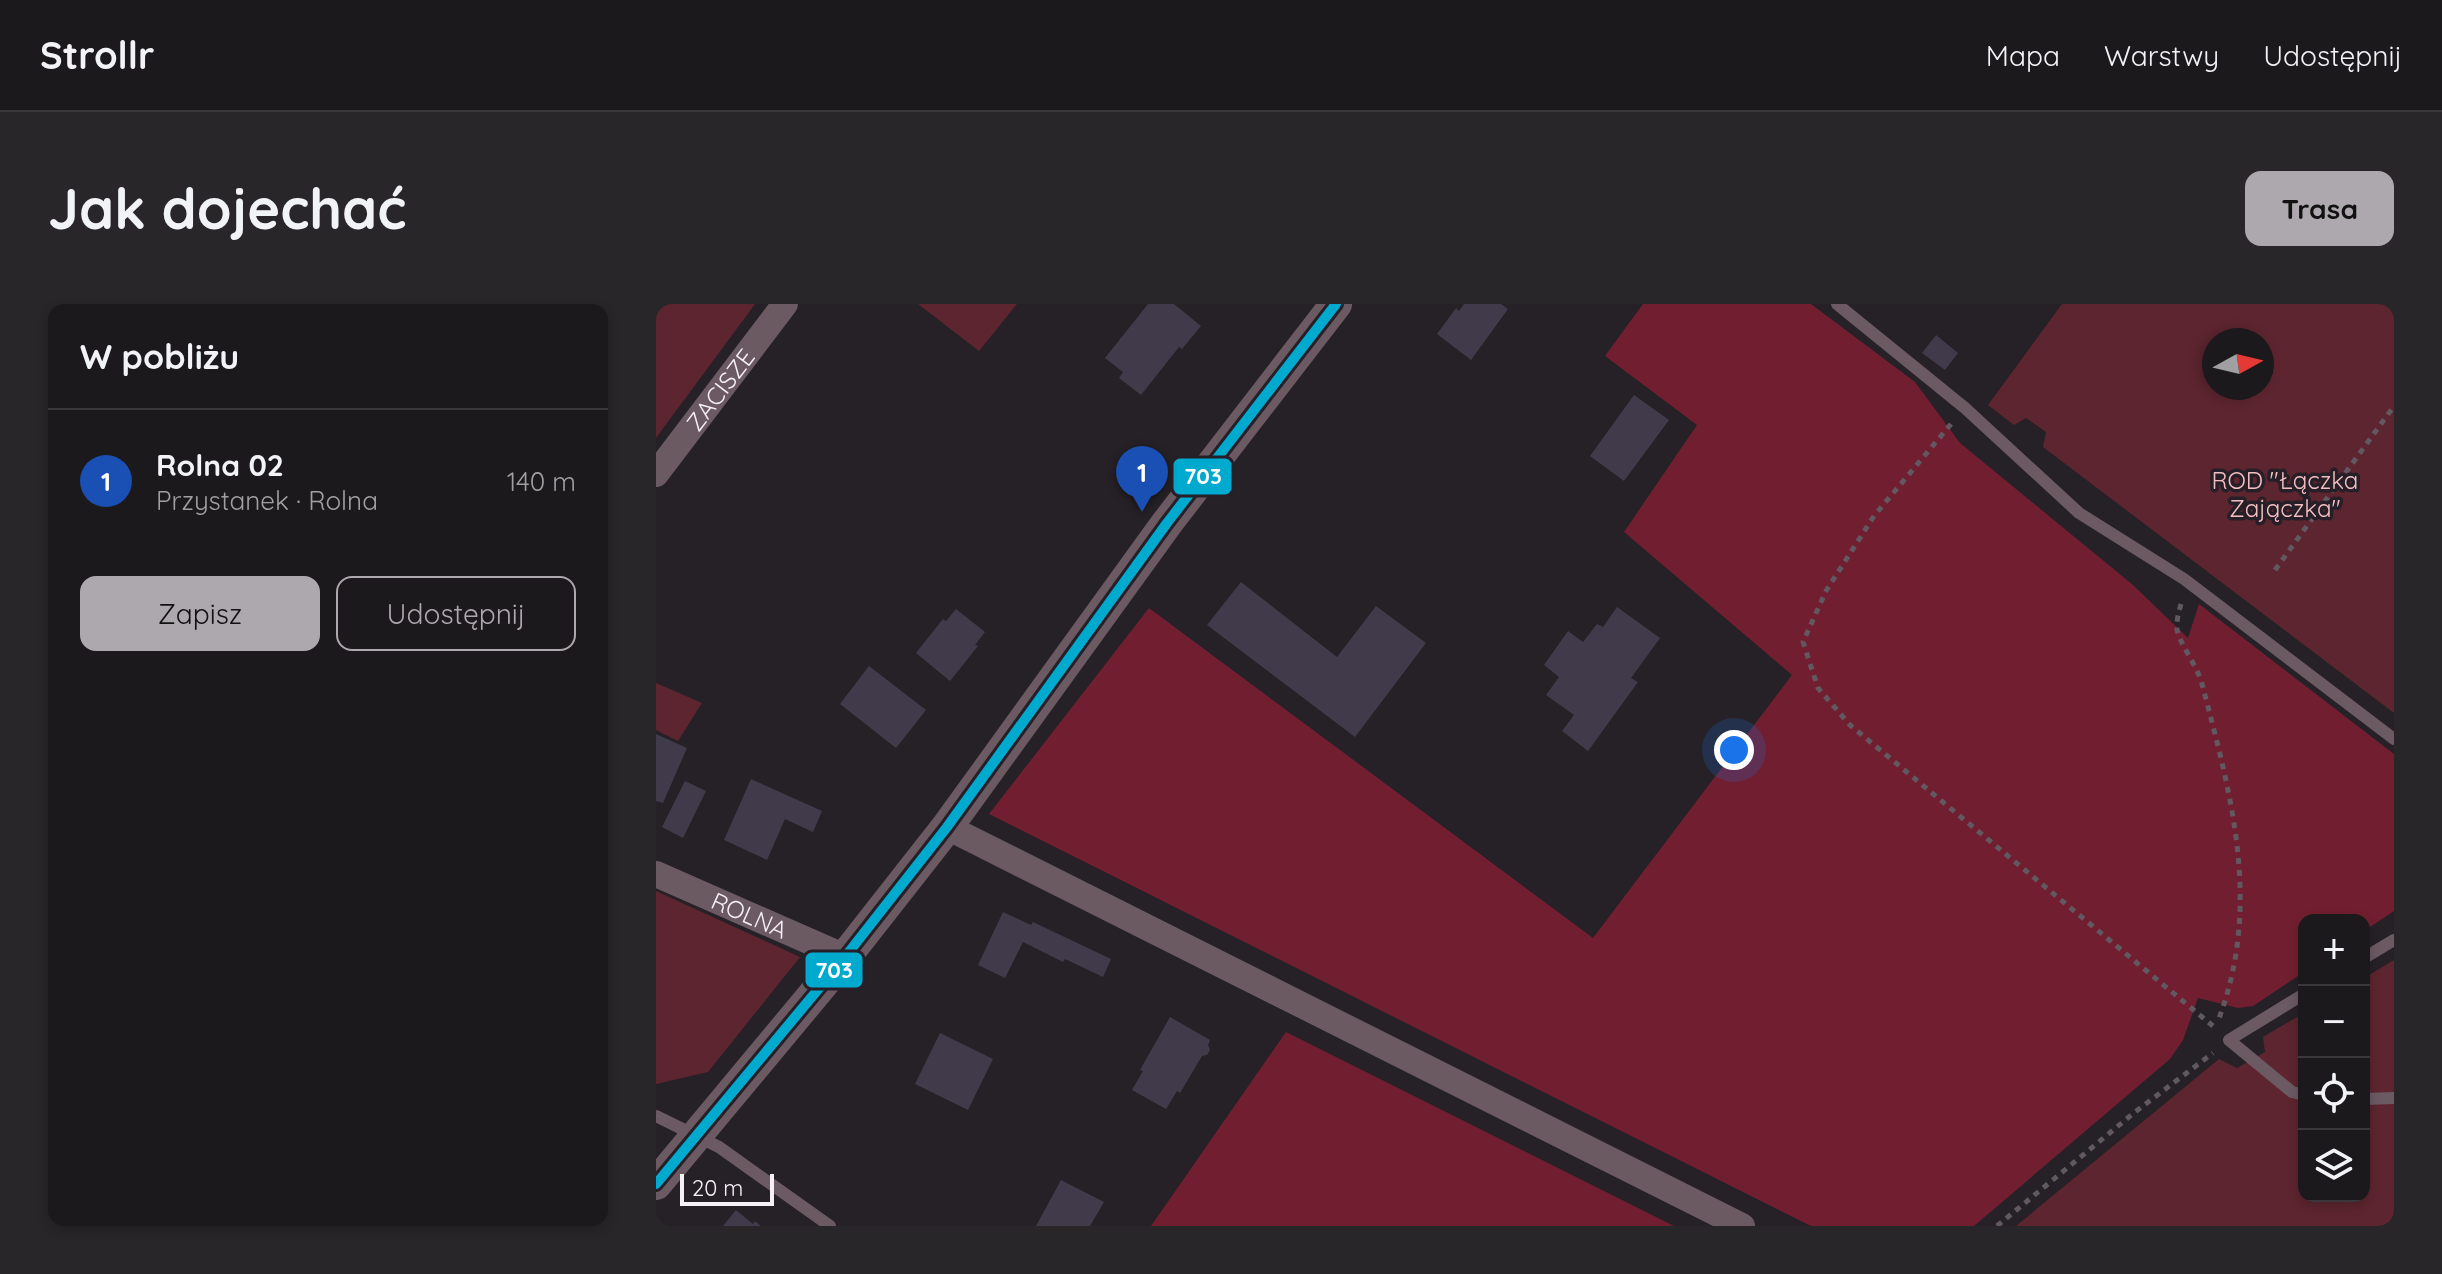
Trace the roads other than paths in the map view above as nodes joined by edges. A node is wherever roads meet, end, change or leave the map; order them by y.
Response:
1 (785, 304) edge
2 (1336, 304) edge
3 (1837, 304) edge
4 (656, 474) edge
5 (2394, 739) edge
6 (947, 827) junction
7 (656, 874) edge
8 (2394, 940) edge
9 (2370, 954) edge
10 (845, 957) junction
11 (2298, 998) edge
12 (2298, 1094) edge
13 (2394, 1098) edge
14 (2370, 1099) edge
15 (656, 1116) edge
16 (699, 1135) junction
17 (656, 1184) edge
18 (830, 1226) edge
19 (1742, 1226) edge

1 - 4 street, ZACISZE
2 - 6 street
3 - 5 lane
6 - 10 street
6 - 19 street
7 - 10 street, ROLNA
8 - 9 lane
10 - 16 street
11 - 12 lane
13 - 14 lane
15 - 16 lane
16 - 17 street
16 - 18 lane

